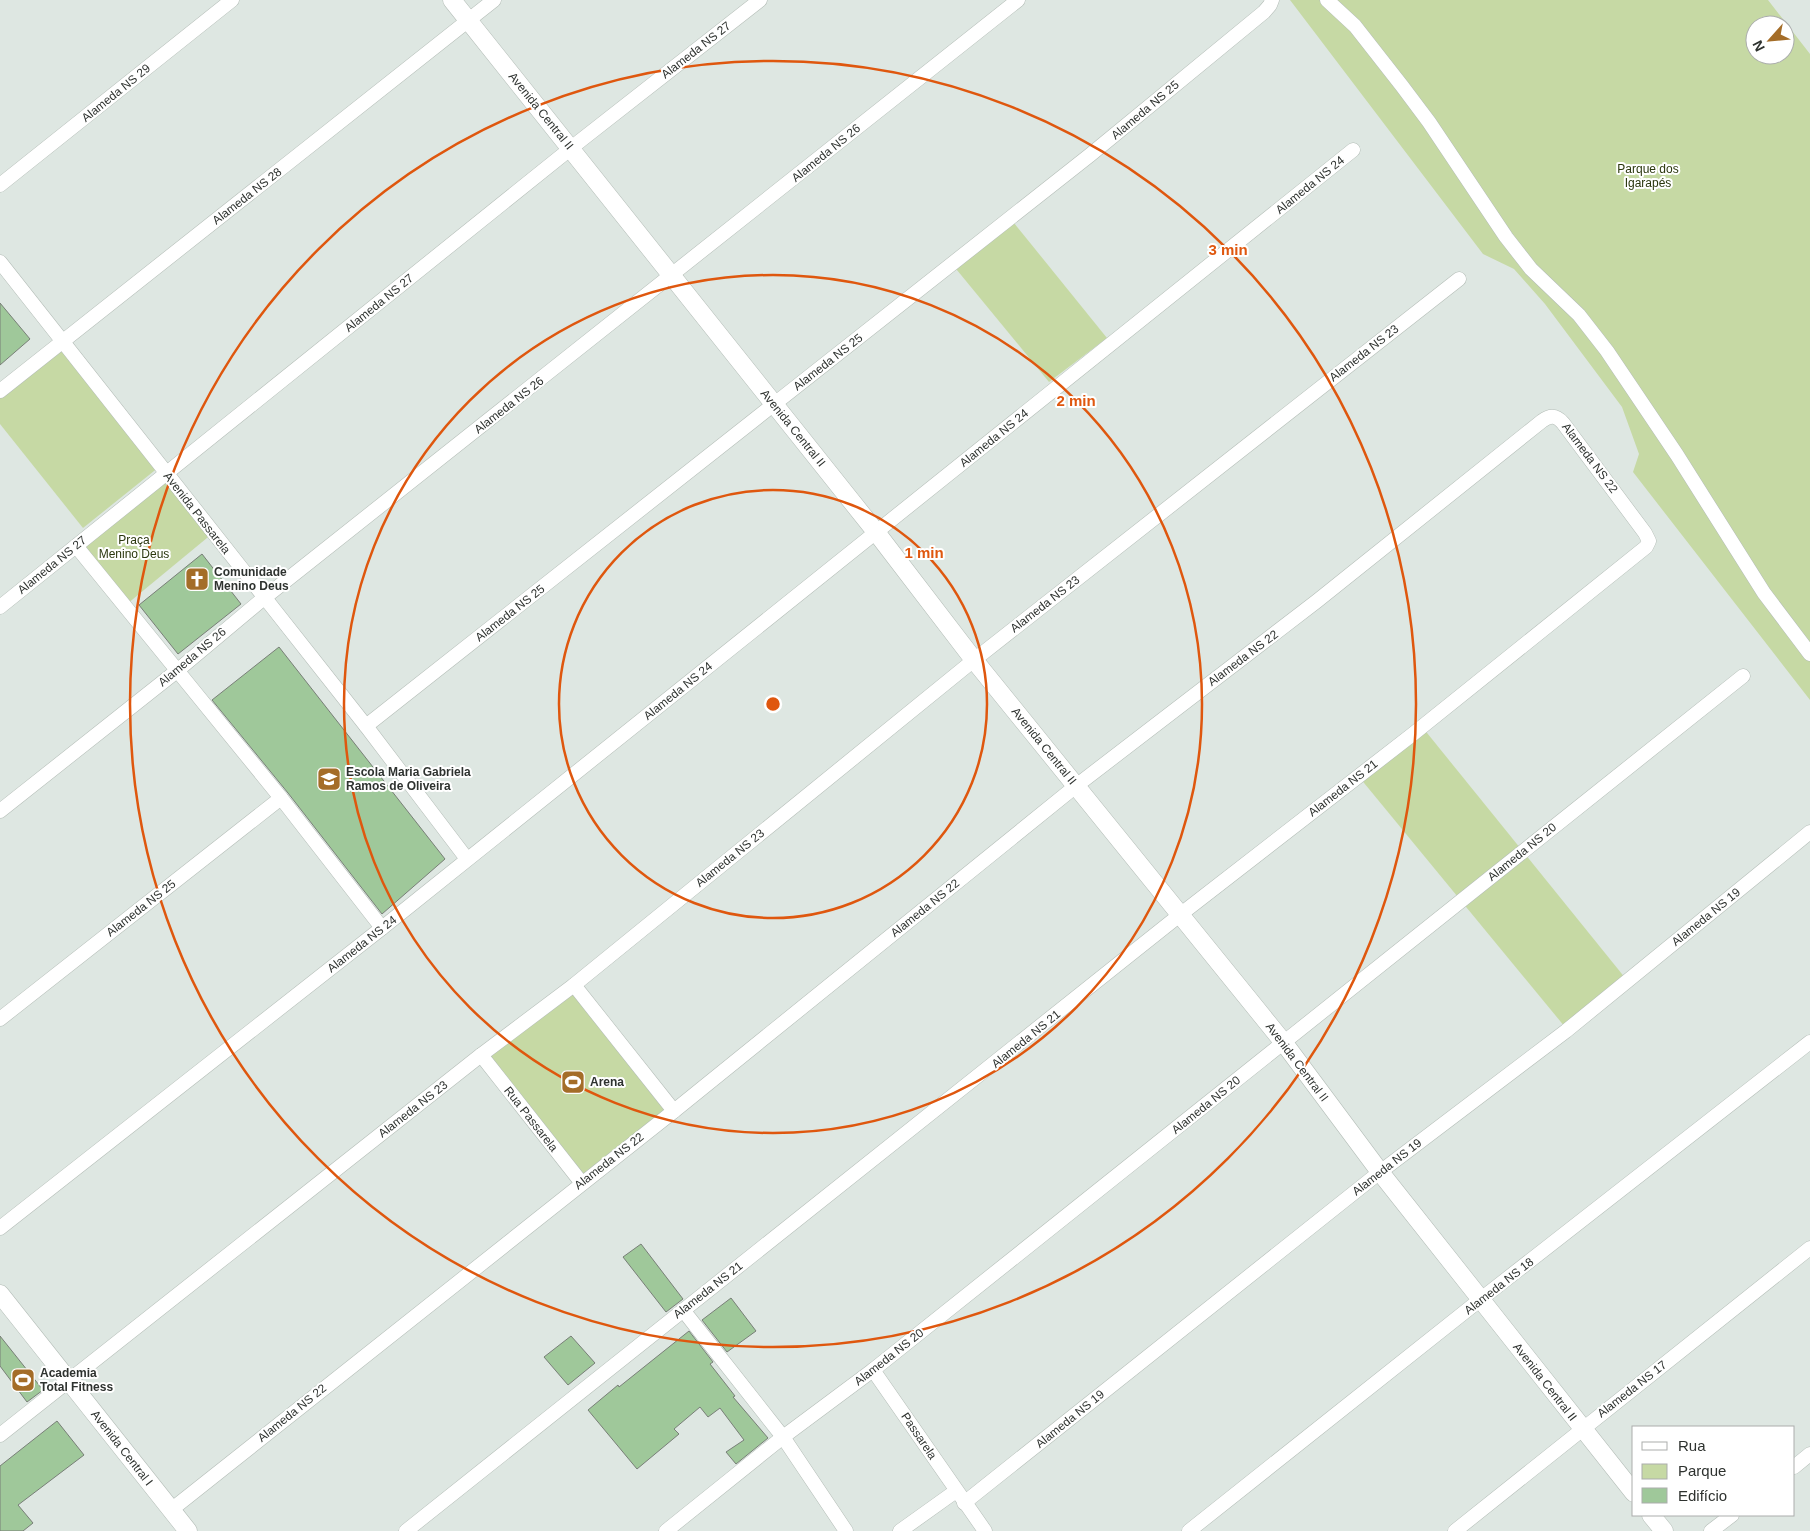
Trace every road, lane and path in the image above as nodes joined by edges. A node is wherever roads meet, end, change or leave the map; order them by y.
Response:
1 (232, 0) edge
2 (452, 0) edge
3 (494, 0) edge
4 (760, 0) edge
5 (1018, 0) edge
6 (1272, 0) edge
7 (1327, 0) edge
8 (469, 20) junction
9 (571, 148) junction
10 (1353, 150) dead end
11 (0, 185) edge
12 (0, 262) edge
13 (672, 275) junction
14 (1459, 279) dead end
15 (62, 342) junction
16 (0, 390) edge
17 (774, 404) junction
18 (166, 474) junction
19 (876, 532) junction
20 (76, 546) junction
21 (1646, 548) joint
22 (264, 598) junction
23 (0, 607) edge
24 (1810, 654) edge
25 (974, 660) junction
26 (178, 670) junction
27 (1743, 676) dead end
28 (366, 726) junction
29 (1076, 786) junction
30 (281, 798) junction
31 (0, 811) edge
32 (1810, 832) edge
33 (467, 859) junction
34 (1180, 914) junction
35 (382, 928) junction
36 (574, 985) junction
37 (0, 1019) edge
38 (1810, 1042) edge
39 (1284, 1043) junction
40 (481, 1055) junction
41 (674, 1111) junction
42 (1380, 1172) junction
43 (581, 1182) junction
44 (0, 1228) edge
45 (1810, 1248) edge
46 (0, 1294) edge
47 (1481, 1299) junction
48 (683, 1310) junction
49 (874, 1370) junction
50 (69, 1380) junction
51 (1581, 1429) junction
52 (0, 1435) edge
53 (784, 1437) junction
54 (1810, 1454) edge
55 (1795, 1466) edge
56 (956, 1491) junction
57 (1632, 1491) edge
58 (964, 1503) junction
59 (172, 1510) junction
60 (1652, 1516) edge
61 (1731, 1516) edge
62 (188, 1531) edge
63 (406, 1531) edge
64 (666, 1531) edge
65 (846, 1531) edge
66 (900, 1531) edge
67 (985, 1531) edge
68 (1189, 1531) edge
69 (1455, 1531) edge
70 (1664, 1531) edge
71 (1711, 1531) edge

1 - 11 street, Alameda NS 29
2 - 8 street, Avenida Central II
3 - 8 street, Alameda NS 28
4 - 9 street, Alameda NS 27
5 - 13 street, Alameda NS 26
6 - 17 street, Alameda NS 25
7 - 24 street
8 - 9 street, Avenida Central II
8 - 15 street, Alameda NS 28
9 - 13 street, Avenida Central II
9 - 18 street, Alameda NS 27
10 - 19 street, Alameda NS 24
12 - 15 street, Avenida Passarela
13 - 17 street, Avenida Central II
13 - 22 street, Alameda NS 26
14 - 25 street, Alameda NS 23
15 - 16 street, Alameda NS 28
15 - 18 street, Avenida Passarela
17 - 19 street, Avenida Central II
17 - 28 street, Alameda NS 25
18 - 20 street, Alameda NS 27
18 - 22 street, Avenida Passarela
19 - 25 street, Avenida Central II
19 - 33 street, Alameda NS 24
20 - 23 street, Alameda NS 27
20 - 26 street
21 - 29 street, Alameda NS 22
21 - 34 street, Alameda NS 21
22 - 26 street, Alameda NS 26
22 - 28 street, Avenida Passarela
25 - 29 street, Avenida Central II
25 - 36 street, Alameda NS 23
26 - 30 street
26 - 31 street, Alameda NS 26
27 - 39 street, Alameda NS 20
28 - 33 street, Avenida Passarela
29 - 34 street, Avenida Central II
29 - 41 street, Alameda NS 22
30 - 35 street
30 - 37 street, Alameda NS 25
32 - 42 street, Alameda NS 19
33 - 35 street, Alameda NS 24
34 - 39 street, Avenida Central II
34 - 48 street, Alameda NS 21
35 - 44 street, Alameda NS 24
36 - 40 street, Alameda NS 23
36 - 41 street
38 - 47 street, Alameda NS 18
39 - 42 street, Avenida Central II
39 - 49 street, Alameda NS 20
40 - 43 street, Rua Passarela
40 - 50 street, Alameda NS 23
41 - 43 street, Alameda NS 22
42 - 47 street, Avenida Central II
42 - 58 street, Alameda NS 19
43 - 59 street, Alameda NS 22
45 - 51 street, Alameda NS 17
46 - 50 street, Avenida Central I
47 - 51 street, Avenida Central II
47 - 68 street, Alameda NS 18
48 - 53 street
48 - 63 street, Alameda NS 21
49 - 53 street, Alameda NS 20
49 - 56 street, Passarela
50 - 52 street, Alameda NS 23
50 - 59 street, Avenida Central I
51 - 57 street, Avenida Central II
51 - 69 street, Alameda NS 17
53 - 64 street, Alameda NS 20
53 - 65 street
54 - 55 street
56 - 58 street, Passarela
56 - 66 street
58 - 67 street
59 - 62 street, Avenida Central I
60 - 70 street
61 - 71 street

